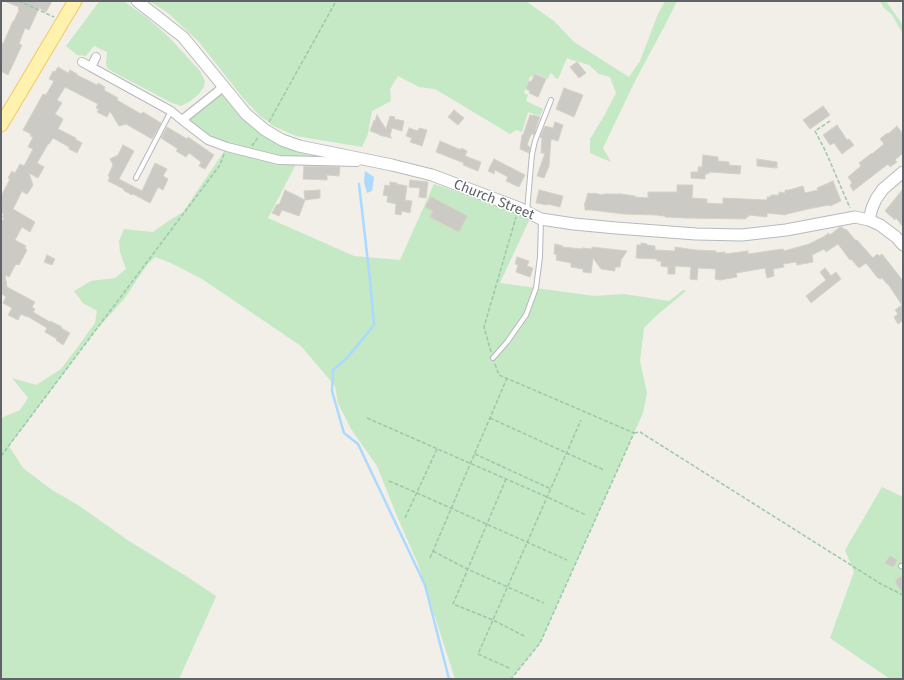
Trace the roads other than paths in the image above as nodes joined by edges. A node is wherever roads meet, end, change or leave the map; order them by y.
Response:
1 (75, 1) edge
2 (137, 1) edge
3 (96, 57) dead end
4 (82, 62) dead end
5 (91, 67) junction
6 (223, 86) junction
7 (551, 100) dead end
8 (172, 111) junction
9 (182, 120) junction
10 (1, 125) edge
11 (368, 160) junction
12 (903, 172) edge
13 (136, 178) dead end
14 (523, 210) junction
15 (541, 219) junction
16 (869, 220) junction
17 (903, 246) edge
18 (492, 358) road end

1 - 10 main road
2 - 6 street, Church Street
3 - 5 street
4 - 5 street
5 - 8 street
6 - 9 street
6 - 11 street, Church Street
7 - 14 lane
8 - 9 street
8 - 13 lane
9 - 11 street
11 - 14 street, Church Street
12 - 16 street
14 - 15 street, Church Street
15 - 16 street, Church Street
15 - 18 lane
16 - 17 street, Church Street

